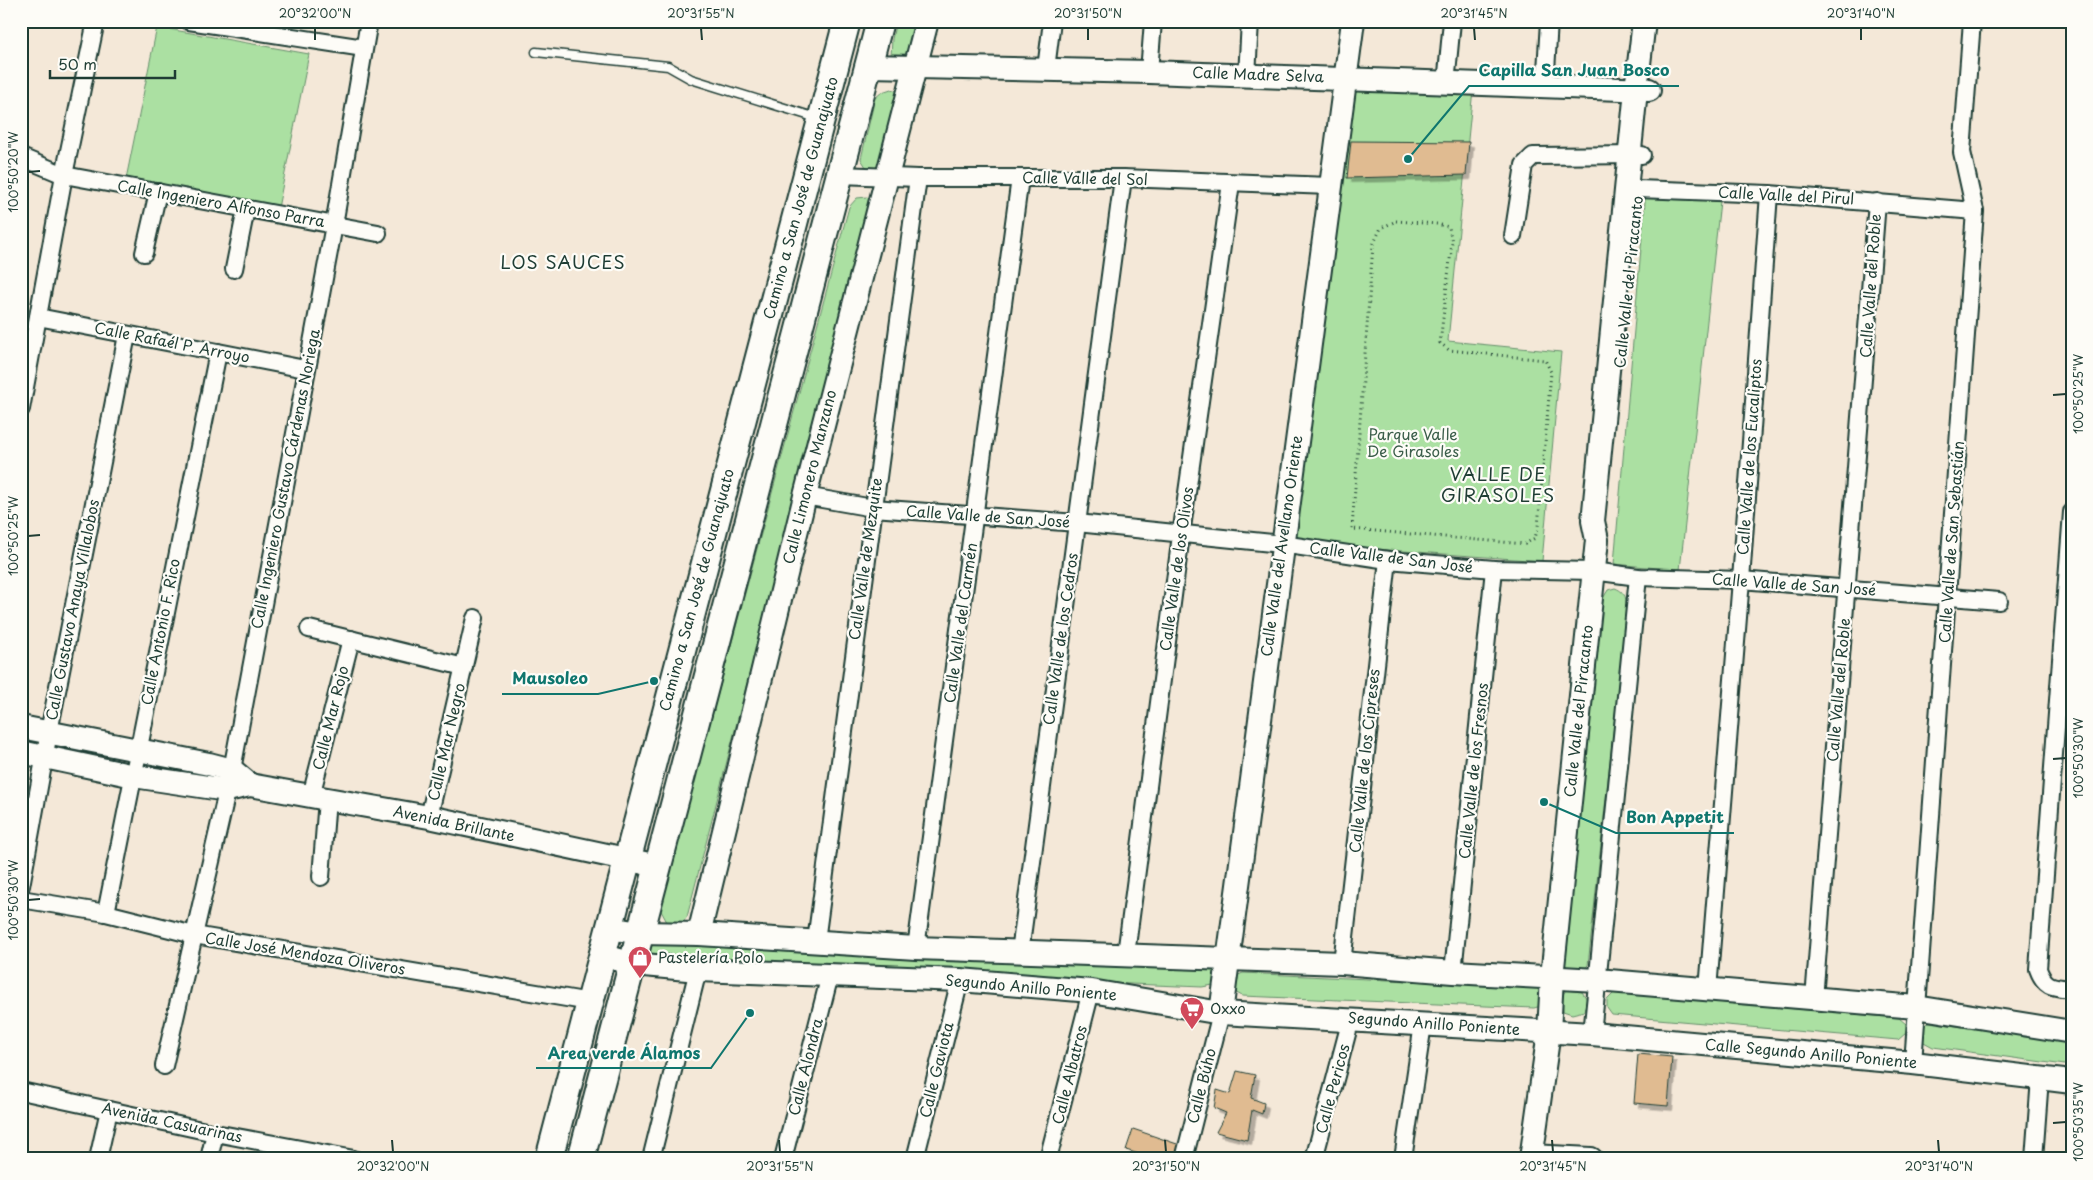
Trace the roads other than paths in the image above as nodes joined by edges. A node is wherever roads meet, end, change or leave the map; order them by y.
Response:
1 (96, 21) edge
2 (189, 21) edge
3 (369, 21) edge
4 (847, 21) edge
5 (880, 21) edge
6 (927, 21) edge
7 (1052, 21) edge
8 (1153, 21) edge
9 (1250, 21) edge
10 (1353, 21) edge
11 (1452, 21) edge
12 (1549, 21) edge
13 (1644, 21) edge
14 (1658, 21) edge
15 (1972, 21) edge
16 (277, 28) edge
17 (364, 48) junction
18 (536, 52) dead end
19 (868, 66) junction
20 (915, 68) junction
21 (1046, 69) junction
22 (1149, 72) junction
23 (1247, 76) junction
24 (1345, 78) junction
25 (1446, 84) junction
26 (1545, 88) junction
27 (1642, 90) junction
28 (821, 120) junction
29 (1636, 154) junction
30 (21, 157) edge
31 (64, 175) junction
32 (840, 175) junction
33 (887, 177) junction
34 (918, 178) junction
35 (1020, 178) junction
36 (1123, 178) junction
37 (1231, 183) junction
38 (1330, 186) junction
39 (1632, 188) junction
40 (158, 192) junction
41 (1769, 194) junction
42 (1877, 202) junction
43 (246, 208) junction
44 (1975, 210) junction
45 (334, 225) junction
46 (378, 233) dead end
47 (1513, 236) dead end
48 (144, 253) dead end
49 (234, 269) dead end
50 (38, 317) junction
51 (128, 335) junction
52 (218, 352) junction
53 (306, 370) junction
54 (21, 409) edge
55 (805, 496) junction
56 (873, 508) junction
57 (2072, 512) edge
58 (975, 516) junction
59 (1077, 523) junction
60 (1181, 535) junction
61 (1282, 544) junction
62 (1388, 560) junction
63 (1494, 570) junction
64 (1593, 571) junction
65 (1638, 577) junction
66 (1741, 580) junction
67 (1848, 589) junction
68 (1948, 597) junction
69 (1998, 600) dead end
70 (2068, 610) edge
71 (475, 618) dead end
72 (309, 629) dead end
73 (351, 639) junction
74 (464, 667) junction
75 (21, 727) edge
76 (49, 732) junction
77 (137, 750) junction
78 (21, 752) edge
79 (45, 756) junction
80 (134, 776) junction
81 (229, 780) junction
82 (319, 798) junction
83 (430, 818) junction
84 (626, 860) junction
85 (658, 866) junction
86 (321, 877) dead end
87 (21, 886) edge
88 (21, 900) edge
89 (106, 913) junction
90 (609, 928) junction
91 (640, 933) junction
92 (699, 934) junction
93 (194, 935) junction
94 (816, 941) junction
95 (916, 948) junction
96 (1020, 952) junction
97 (1126, 954) junction
98 (602, 955) junction
99 (1228, 960) junction
100 (1342, 963) junction
101 (632, 964) junction
102 (698, 970) junction
103 (1453, 972) junction
104 (830, 975) junction
105 (1552, 977) junction
106 (960, 980) junction
107 (1597, 980) junction
108 (1708, 990) junction
109 (2072, 990) edge
110 (1091, 991) junction
111 (1814, 999) junction
112 (590, 1002) junction
113 (1916, 1007) junction
114 (1221, 1013) junction
115 (1351, 1019) junction
116 (1423, 1024) junction
117 (1549, 1032) junction
118 (2072, 1032) edge
119 (1592, 1034) junction
120 (1913, 1063) junction
121 (164, 1066) dead end
122 (2040, 1078) junction
123 (2072, 1082) edge
124 (21, 1091) edge
125 (109, 1110) junction
126 (215, 1133) junction
127 (319, 1156) edge
128 (1531, 1157) edge
129 (98, 1159) edge
130 (209, 1159) edge
131 (354, 1159) edge
132 (549, 1159) edge
133 (581, 1159) edge
134 (651, 1159) edge
135 (783, 1159) edge
136 (914, 1159) edge
137 (1048, 1159) edge
138 (1184, 1159) edge
139 (1314, 1159) edge
140 (1403, 1159) edge
141 (1590, 1159) edge
142 (2034, 1159) edge

1 - 31 street
2 - 16 street
3 - 17 street, Calle Ingeniero Gustavo Cárdenas Noriega
4 - 28 main road, Camino a San José de Guanajuato
5 - 19 main road, Camino a San José de Guanajuato
6 - 20 main road, Calle Limonero Manzano
7 - 21 street
8 - 22 street
9 - 23 street
10 - 24 main road, Calle Valle del Avellano Oriente
11 - 25 street
12 - 26 street
13 - 27 main road, Calle Valle del Piracanto
14 - 27 main road, Calle Valle del Piracanto
15 - 44 street, Calle Valle de San Sebastián
16 - 17 street
17 - 45 street, Calle Ingeniero Gustavo Cárdenas Noriega
18 - 28 lane
19 - 20 main road, Calle Madre Selva
19 - 32 main road, Camino a San José de Guanajuato
20 - 21 main road, Calle Madre Selva
20 - 33 main road, Calle Limonero Manzano
21 - 22 main road, Calle Madre Selva
22 - 23 main road, Calle Madre Selva
23 - 24 main road, Calle Madre Selva
24 - 25 main road, Calle Madre Selva
24 - 38 main road, Calle Valle del Avellano Oriente
25 - 26 main road, Calle Madre Selva
26 - 27 main road, Calle Madre Selva
27 - 29 main road, Calle Valle del Piracanto
28 - 84 main road, Camino a San José de Guanajuato
29 - 39 main road, Calle Valle del Piracanto
29 - 47 street
30 - 31 street, Calle Ingeniero Alfonso Parra
31 - 40 street, Calle Ingeniero Alfonso Parra
31 - 50 street
32 - 33 street, Calle Valle del Sol
32 - 85 main road, Camino a San José de Guanajuato
33 - 34 street, Calle Valle del Sol
33 - 55 main road, Calle Limonero Manzano
34 - 35 street, Calle Valle del Sol
34 - 56 street, Calle Valle de Mezquite
35 - 36 street, Calle Valle del Sol
35 - 58 street, Calle Valle del Carmén
36 - 37 street, Calle Valle del Sol
36 - 59 street, Calle Valle de los Cedros
37 - 38 street, Calle Valle del Sol
37 - 60 street, Calle Valle de los Olivos
38 - 61 main road, Calle Valle del Avellano Oriente
39 - 41 street, Calle Valle del Pirul
39 - 64 main road, Calle Valle del Piracanto
40 - 43 street, Calle Ingeniero Alfonso Parra
40 - 48 street
41 - 42 street, Calle Valle del Pirul
41 - 66 street, Calle Valle de los Eucaliptos
42 - 44 street, Calle Valle del Pirul
42 - 67 street, Calle Valle del Roble
43 - 45 street, Calle Ingeniero Alfonso Parra
43 - 49 street
44 - 68 street, Calle Valle de San Sebastián
45 - 46 street, Calle Ingeniero Alfonso Parra
45 - 53 street, Calle Ingeniero Gustavo Cárdenas Noriega
50 - 51 street, Calle Rafaél P. Arroyo
50 - 54 street
51 - 52 street, Calle Rafaél P. Arroyo
51 - 76 street, Calle Gustavo Anaya Villalobos
52 - 53 street, Calle Rafaél P. Arroyo
52 - 77 street, Calle Antonio F. Rico
53 - 81 street, Calle Ingeniero Gustavo Cárdenas Noriega
55 - 56 street, Calle Valle de San José
55 - 92 main road, Calle Limonero Manzano
56 - 58 street, Calle Valle de San José
56 - 94 street, Calle Valle de Mezquite
57 - 70 street
58 - 59 street, Calle Valle de San José
58 - 95 street, Calle Valle del Carmén
59 - 60 street, Calle Valle de San José
59 - 96 street, Calle Valle de los Cedros
60 - 61 street, Calle Valle de San José
60 - 97 street, Calle Valle de los Olivos
61 - 62 street, Calle Valle de San José
61 - 99 main road, Calle Valle del Avellano Oriente
62 - 63 street, Calle Valle de San José
62 - 100 street, Calle Valle de los Cipreses
63 - 64 street, Calle Valle de San José
63 - 103 street, Calle Valle de los Fresnos
64 - 65 street, Calle Valle de San José
64 - 105 main road, Calle Valle del Piracanto
65 - 66 street, Calle Valle de San José
65 - 107 street
66 - 67 street, Calle Valle de San José
66 - 108 street, Calle Valle de los Eucaliptos
67 - 68 street, Calle Valle de San José
67 - 111 street, Calle Valle del Roble
68 - 69 street, Calle Valle de San José
68 - 113 street, Calle Valle de San Sebastián
70 - 109 street
71 - 74 street, Calle Mar Negro
72 - 73 street
73 - 74 street
73 - 82 street, Calle Mar Rojo
74 - 83 street, Calle Mar Negro
75 - 76 main road, Avenida Brillante
76 - 77 main road, Avenida Brillante
76 - 79 street, Calle Gustavo Anaya Villalobos
77 - 80 street, Calle Antonio F. Rico
77 - 81 main road, Avenida Brillante
78 - 79 main road
79 - 80 main road
79 - 87 street, Calle Gustavo Anaya Villalobos
80 - 81 main road
80 - 89 street, Calle Antonio F. Rico
81 - 82 main road, Avenida Brillante
81 - 93 street, Calle Ingeniero Gustavo Cárdenas Noriega
82 - 83 main road, Avenida Brillante
82 - 86 street, Calle Mar Rojo
83 - 84 main road, Avenida Brillante
84 - 85 main road, Avenida Brillante
84 - 90 main road, Camino a San José de Guanajuato
85 - 91 main road, Camino a San José de Guanajuato
88 - 89 street, Calle José Mendoza Oliveros
89 - 93 street, Calle José Mendoza Oliveros
90 - 91 main road
90 - 98 main road, Camino a San José de Guanajuato
91 - 92 main road
91 - 101 main road, Camino a San José de Guanajuato
92 - 94 main road
93 - 112 street, Calle José Mendoza Oliveros
93 - 121 street, Calle Ingeniero Gustavo Cárdenas Noriega
94 - 95 main road
95 - 96 main road
96 - 97 main road
97 - 99 main road
98 - 101 main road, Segundo Anillo Poniente
98 - 112 main road, Camino a San José de Guanajuato
99 - 100 main road
99 - 114 main road, Calle Valle del Avellano Oriente
100 - 103 main road
101 - 102 main road, Segundo Anillo Poniente
101 - 133 main road, Camino a San José de Guanajuato
102 - 104 main road, Segundo Anillo Poniente
102 - 134 street
103 - 105 main road
104 - 106 main road, Segundo Anillo Poniente
104 - 135 street, Calle Alondra
105 - 107 main road
105 - 117 main road, Calle Valle del Piracanto
106 - 110 main road, Segundo Anillo Poniente
106 - 136 street, Calle Gaviota
107 - 108 main road
107 - 119 street
108 - 111 main road
110 - 114 main road, Segundo Anillo Poniente
110 - 137 street, Calle Albatros
111 - 113 main road
112 - 132 main road, Camino a San José de Guanajuato
113 - 118 main road
113 - 120 street, Calle Valle de San Sebastián
114 - 115 main road, Segundo Anillo Poniente
114 - 138 street, Calle Búho
115 - 116 main road, Segundo Anillo Poniente
115 - 139 street, Calle Pericos
116 - 117 main road, Segundo Anillo Poniente
116 - 140 street
117 - 119 main road, Calle Segundo Anillo Poniente
117 - 128 main road, Calle Valle del Piracanto
119 - 120 main road, Calle Segundo Anillo Poniente
120 - 122 main road, Calle Segundo Anillo Poniente
122 - 123 main road, Calle Segundo Anillo Poniente
122 - 142 street
124 - 125 street, Avenida Casuarinas
125 - 126 street, Avenida Casuarinas
125 - 129 street
126 - 127 street, Avenida Casuarinas
126 - 130 street
127 - 131 street, Avenida Casuarinas
128 - 141 main road

